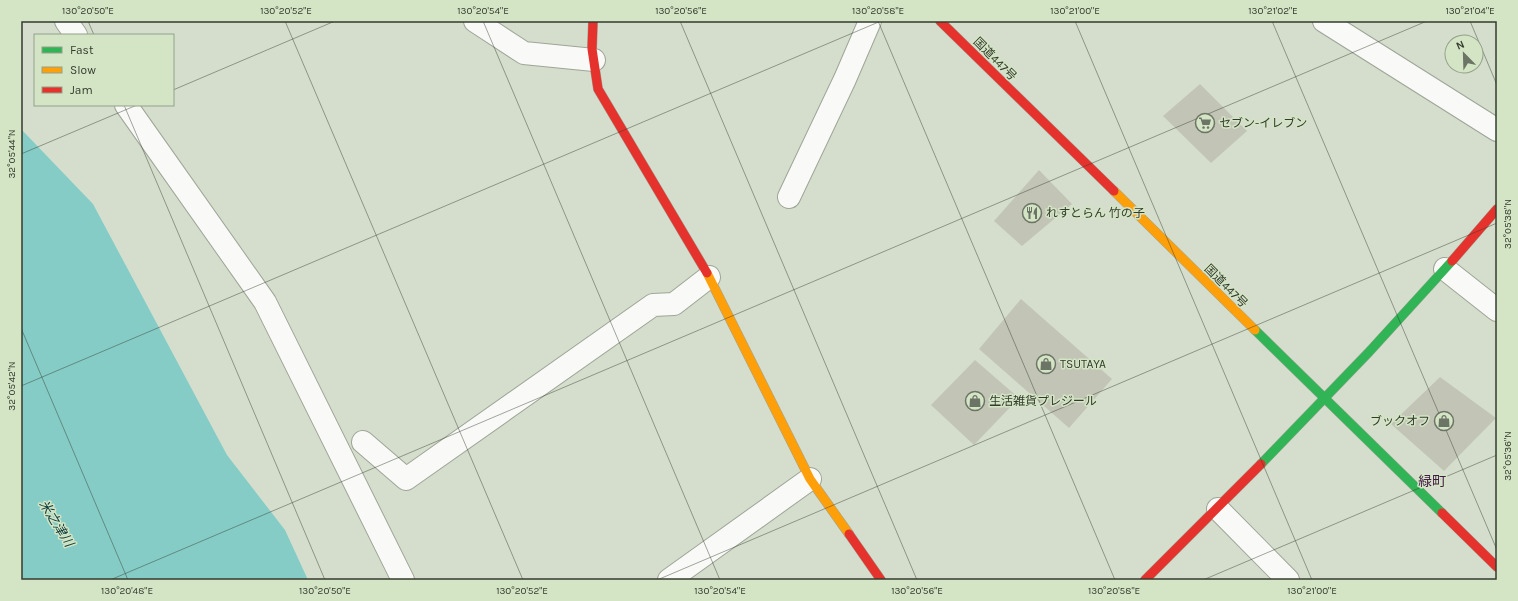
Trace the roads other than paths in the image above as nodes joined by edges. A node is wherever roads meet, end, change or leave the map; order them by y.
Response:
1 (66, 21) edge
2 (475, 21) edge
3 (593, 21) edge
4 (870, 21) edge
5 (940, 21) edge
6 (1324, 21) edge
7 (75, 34) edge
8 (594, 60) junction
9 (127, 106) edge
10 (1497, 130) edge
11 (789, 197) dead end
12 (1497, 209) edge
13 (1445, 269) junction
14 (709, 277) junction
15 (1497, 310) edge
16 (1324, 399) junction
17 (363, 442) dead end
18 (810, 479) junction
19 (1218, 509) junction
20 (1497, 567) edge
21 (403, 580) edge
22 (669, 580) edge
23 (881, 580) edge
24 (1145, 580) edge
25 (1288, 580) edge

1 - 7 street
2 - 8 street
3 - 8 main road
4 - 11 street
5 - 16 main road, 国道447号
6 - 10 street
8 - 14 main road
9 - 21 street
12 - 13 main road
13 - 15 street
13 - 16 main road
14 - 17 street
14 - 18 main road
16 - 19 main road
16 - 20 main road, 国道447号
18 - 22 street
18 - 23 main road
19 - 24 main road
19 - 25 street

